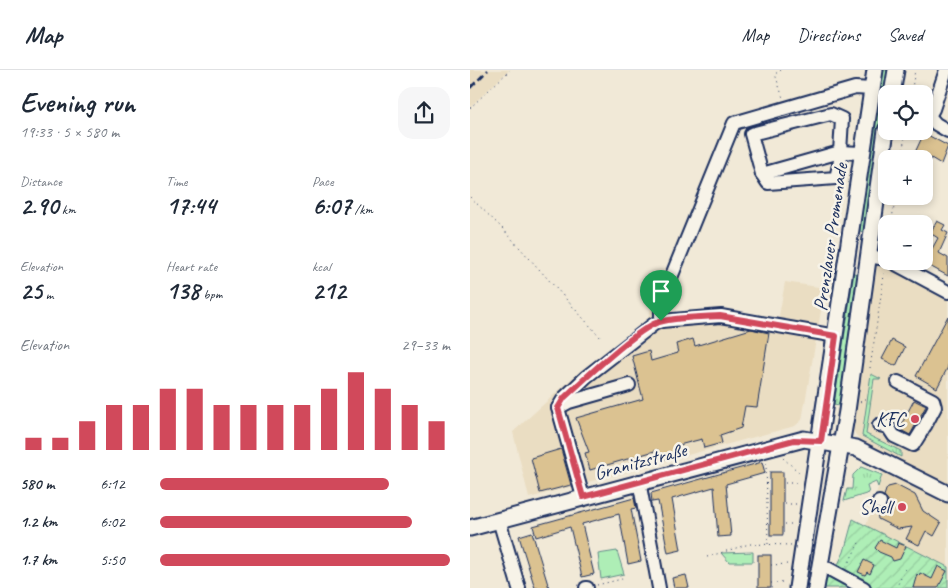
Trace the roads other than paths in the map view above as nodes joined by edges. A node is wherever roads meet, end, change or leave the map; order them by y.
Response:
1 (875, 70) edge
2 (896, 70) edge
3 (946, 70) edge
4 (894, 85) edge
5 (872, 89) junction
6 (933, 109) edge
7 (933, 122) edge
8 (948, 131) edge
9 (885, 140) edge
10 (841, 152) junction
11 (861, 153) junction
12 (762, 174) junction
13 (868, 256) junction
14 (878, 258) edge
15 (907, 270) edge
16 (948, 292) edge
17 (661, 321) junction
18 (836, 336) junction
19 (898, 382) dead end
20 (629, 385) dead end
21 (558, 408) junction
22 (879, 425) dead end
23 (821, 441) junction
24 (840, 444) junction
25 (638, 481) junction
26 (948, 494) edge
27 (583, 497) junction
28 (499, 520) junction
29 (470, 528) edge
30 (824, 541) junction
31 (799, 542) junction
32 (819, 567) junction
33 (792, 585) edge
34 (519, 588) edge
35 (659, 588) edge
36 (816, 588) edge
37 (864, 588) edge

1 - 5 main road, Prenzlauer Promenade
2 - 4 main road
3 - 6 street
5 - 11 main road, Prenzlauer Promenade
5 - 17 street
7 - 8 street
9 - 13 main road, Prenzlauer Promenade
10 - 11 street
10 - 12 street
10 - 12 street
10 - 12 street
11 - 18 main road, Prenzlauer Promenade
13 - 14 street
13 - 24 main road, Prenzlauer Promenade
15 - 16 street
17 - 18 street
17 - 21 street
18 - 23 main road, Prenzlauer Promenade
19 - 22 street
20 - 21 street
21 - 27 street
23 - 24 main road, Granitzstraße
23 - 25 main road, Granitzstraße
23 - 31 main road, Prenzlauer Promenade
24 - 26 main road, Granitzstraße
24 - 30 main road, Prenzlauer Promenade
25 - 27 main road, Granitzstraße
25 - 35 street
27 - 28 main road, Granitzstraße
28 - 29 main road, Granitzstraße
28 - 34 street
30 - 31 main road
30 - 32 main road, Prenzlauer Promenade
31 - 33 main road, Prenzlauer Promenade
32 - 36 main road, Prenzlauer Promenade
32 - 37 street

